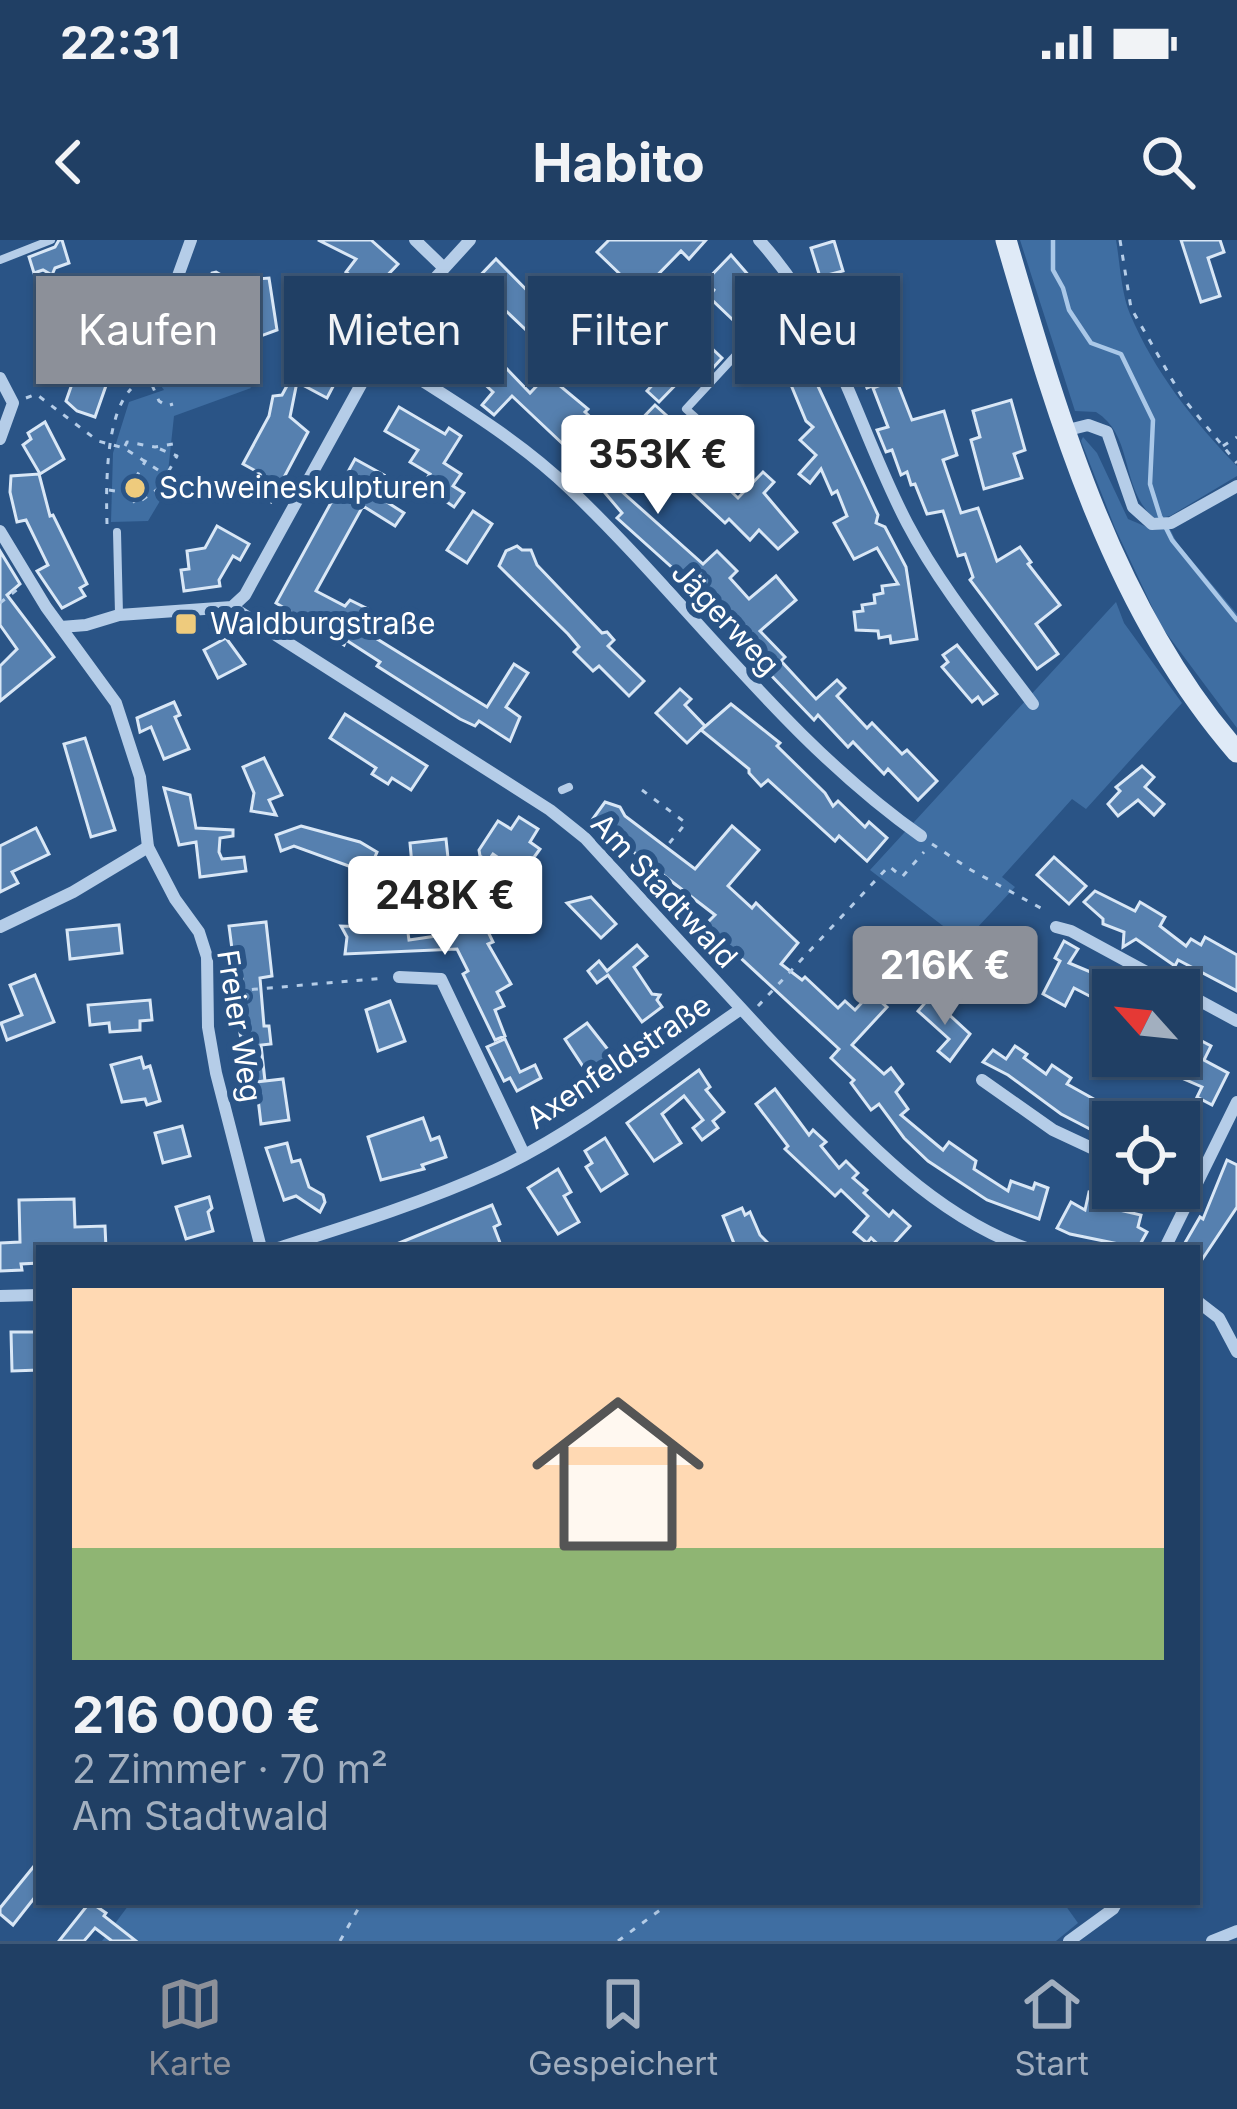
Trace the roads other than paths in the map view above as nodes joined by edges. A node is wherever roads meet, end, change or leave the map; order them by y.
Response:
1 (50, 240) edge
2 (191, 240) edge
3 (415, 240) edge
4 (470, 240) edge
5 (759, 240) edge
6 (1006, 240) edge
7 (0, 260) edge
8 (444, 268) junction
9 (178, 276) edge
10 (437, 276) edge
11 (789, 276) edge
12 (735, 357) edge
13 (0, 378) edge
14 (360, 384) edge
15 (426, 384) edge
16 (845, 384) edge
17 (1067, 430) junction
18 (0, 439) edge
19 (742, 459) dead end
20 (1237, 486) edge
21 (0, 531) edge
22 (117, 532) road end
23 (232, 607) junction
24 (119, 615) junction
25 (62, 627) junction
26 (1033, 704) dead end
27 (1237, 752) edge
28 (926, 840) road end
29 (148, 847) junction
30 (0, 927) edge
31 (1056, 927) road end
32 (399, 976) road end
33 (745, 1012) junction
34 (1237, 1021) edge
35 (982, 1080) dead end
36 (1237, 1102) edge
37 (1092, 1147) edge
38 (524, 1154) junction
39 (1200, 1165) edge
40 (1179, 1209) edge
41 (260, 1245) edge
42 (287, 1245) edge
43 (1020, 1245) edge
44 (1166, 1245) edge
45 (36, 1294) edge
46 (0, 1296) edge
47 (1200, 1302) edge
48 (1237, 1352) edge
49 (1115, 1905) edge
50 (1237, 1931) edge
51 (1069, 1941) edge
52 (1212, 1941) edge

1 - 7 lane
2 - 9 street
3 - 8 street
4 - 8 street
5 - 11 street
6 - 17 main road
8 - 10 street
12 - 19 lane
13 - 18 street
14 - 23 street
15 - 28 street, Jägerweg
16 - 26 street
17 - 20 street
17 - 27 main road
21 - 25 street
22 - 24 lane
23 - 24 street
23 - 33 street, Am Stadtwald
24 - 25 street
25 - 29 street, Freier Weg
29 - 30 street
29 - 41 street, Freier Weg
31 - 34 street
32 - 38 street, Axenfeldstraße
33 - 38 street, Axenfeldstraße
33 - 43 street, Am Stadtwald
35 - 37 street
36 - 39 street
38 - 42 street, Axenfeldstraße
40 - 44 street
45 - 46 street
47 - 48 street
49 - 51 street
50 - 52 street

